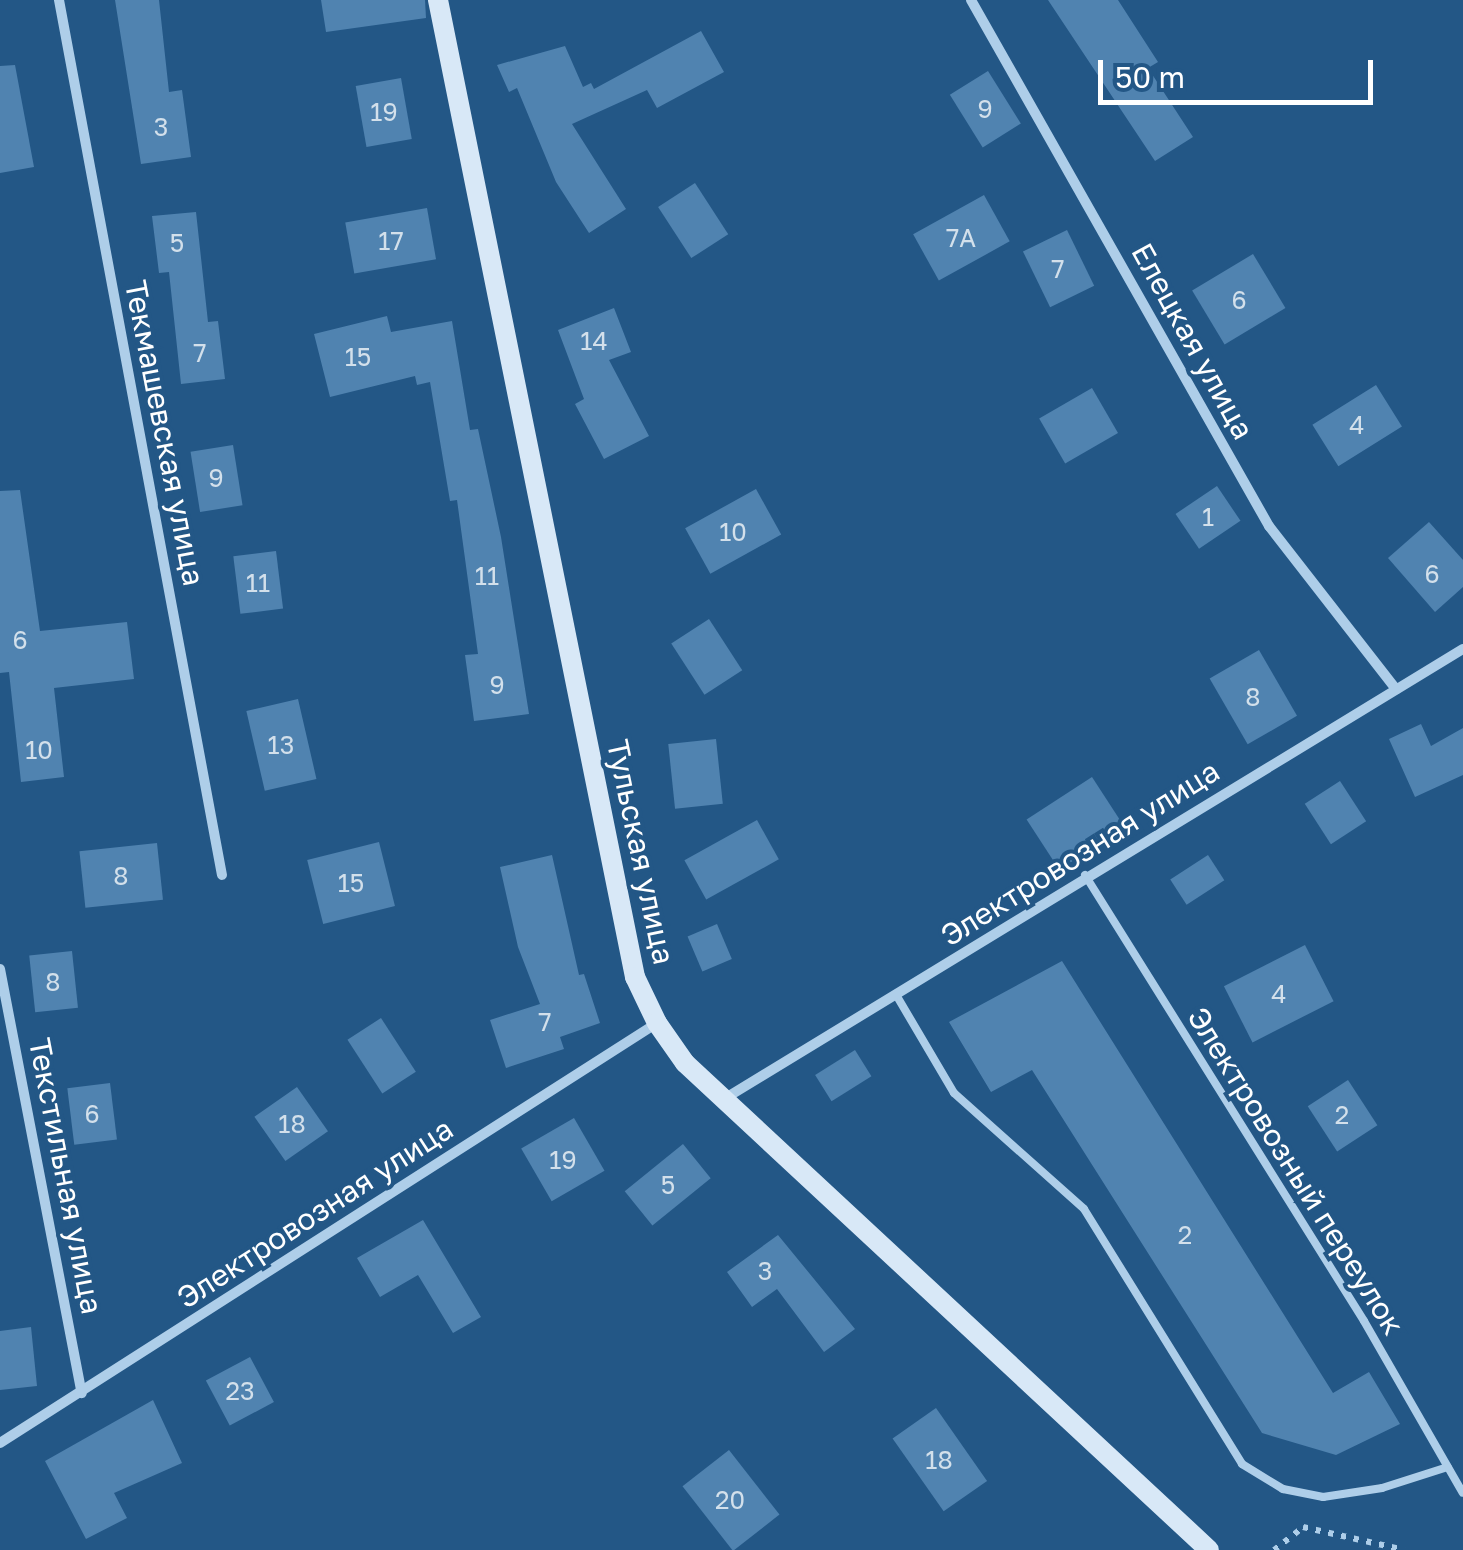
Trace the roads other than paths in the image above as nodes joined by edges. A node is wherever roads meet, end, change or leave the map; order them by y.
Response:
1 (58, 0) edge
2 (438, 0) edge
3 (971, 0) edge
4 (1463, 649) edge
5 (1396, 689) junction
6 (222, 875) dead end
7 (1085, 875) junction
8 (0, 970) edge
9 (898, 998) junction
10 (656, 1023) junction
11 (724, 1099) junction
12 (82, 1393) junction
13 (0, 1444) edge
14 (1448, 1467) junction
15 (1463, 1493) edge
16 (1209, 1550) edge

1 - 6 street, Текмашевская улица
2 - 10 main road, Тульская улица
3 - 5 street, Елецкая улица
4 - 5 street, Электровозная улица
5 - 7 street, Электровозная улица
7 - 9 street, Электровозная улица
7 - 14 lane, Электровозный переулок
8 - 12 street, Текстильная улица
9 - 11 street, Электровозная улица
9 - 14 lane
10 - 11 main road, Тульская улица
10 - 12 street, Электровозная улица
11 - 16 main road, Тульская улица
12 - 13 street, Электровозная улица
14 - 15 lane, Электровозный переулок

